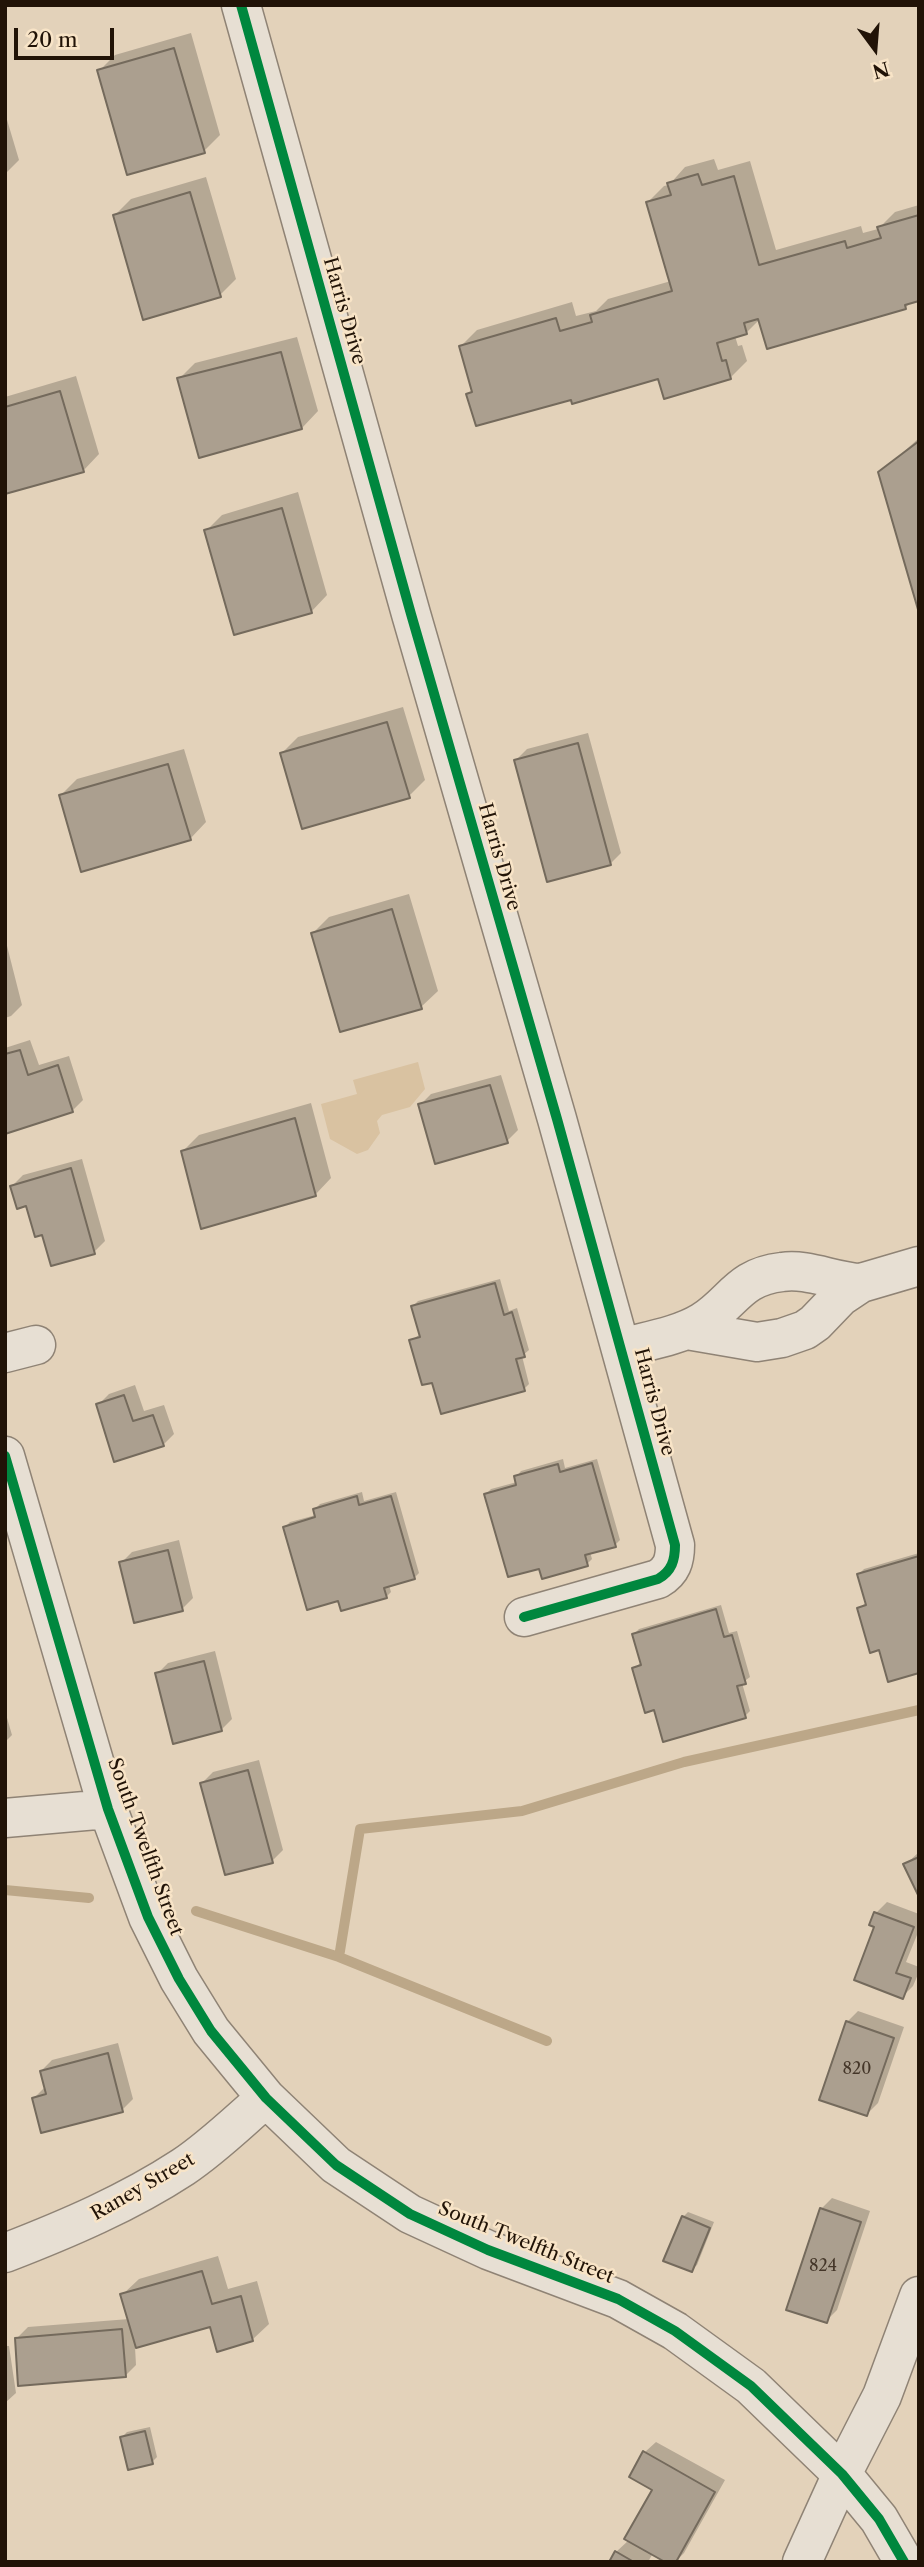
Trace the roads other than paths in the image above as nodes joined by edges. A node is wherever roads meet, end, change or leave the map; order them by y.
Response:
1 (241, 5) edge
2 (919, 1266) edge
3 (861, 1283) junction
4 (687, 1330) junction
5 (621, 1348) junction
6 (5, 1456) edge
7 (524, 1617) dead end
8 (108, 1809) junction
9 (5, 1818) edge
10 (265, 2098) junction
11 (5, 2253) edge
12 (919, 2296) edge
13 (842, 2474) junction
14 (802, 2562) edge
15 (904, 2562) edge

1 - 5 street, Harris Drive
2 - 3 street
3 - 4 street
3 - 4 street
4 - 5 street
5 - 7 street, Harris Drive
6 - 8 street, South Twelfth Street
8 - 9 street
8 - 10 street, South Twelfth Street
10 - 11 street, Raney Street
10 - 13 street, South Twelfth Street
12 - 13 street
13 - 14 street
13 - 15 street, South Twelfth Street

